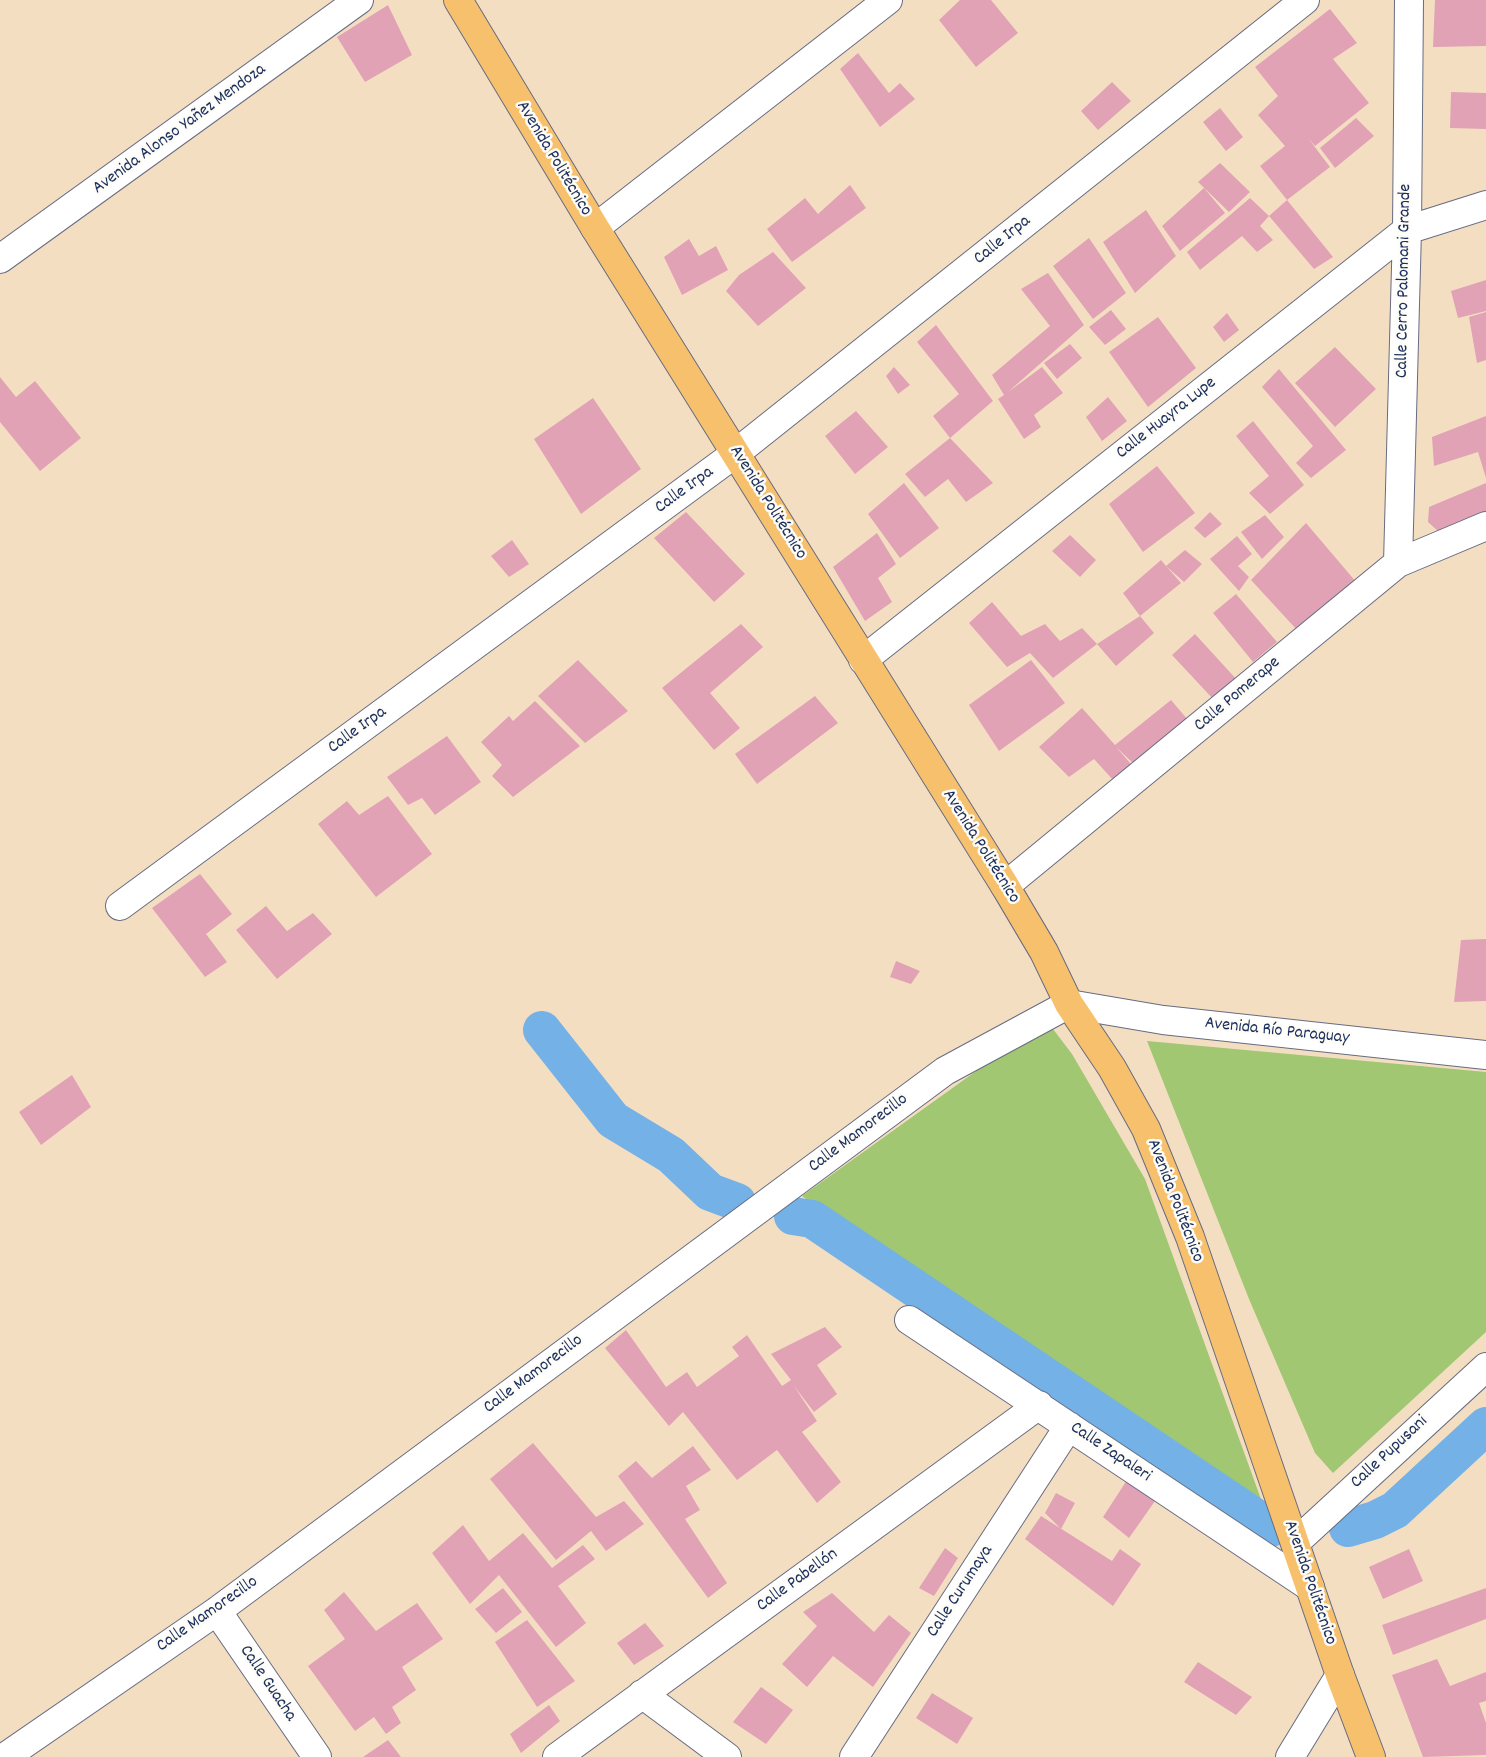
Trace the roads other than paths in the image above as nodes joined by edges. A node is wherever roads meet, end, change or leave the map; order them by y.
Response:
1 (359, 0) edge
2 (458, 0) edge
3 (888, 0) edge
4 (1305, 0) edge
5 (1409, 0) edge
6 (1486, 205) edge
7 (595, 228) junction
8 (1407, 230) junction
9 (0, 259) edge
10 (736, 453) junction
11 (1486, 526) edge
12 (1398, 563) junction
13 (863, 660) junction
14 (1005, 886) junction
15 (120, 906) dead end
16 (1069, 1004) junction
17 (1486, 1055) edge
18 (909, 1320) dead end
19 (1486, 1366) edge
20 (1039, 1406) junction
21 (1069, 1426) junction
22 (1296, 1542) junction
23 (1310, 1587) junction
24 (217, 1611) junction
25 (1340, 1675) junction
26 (642, 1694) junction
27 (5, 1757) edge
28 (316, 1757) edge
29 (557, 1757) edge
30 (727, 1757) edge
31 (854, 1757) edge
32 (1290, 1757) edge
33 (1371, 1757) edge

1 - 9 street, Avenida Alonso Yañez Mendoza
2 - 7 main road, Avenida Politécnico
3 - 7 street
4 - 10 street, Calle Irpa
5 - 8 street, Calle Cerro Palomani Grande
6 - 8 street, Calle Huayra Lupe
7 - 10 main road, Avenida Politécnico
8 - 12 street, Calle Cerro Palomani Grande
8 - 13 street, Calle Huayra Lupe
10 - 13 main road, Avenida Politécnico
10 - 15 street, Calle Irpa
11 - 12 street, Calle Pomerape
12 - 14 street, Calle Pomerape
13 - 14 main road, Avenida Politécnico
14 - 16 main road, Avenida Politécnico
16 - 17 street, Avenida Río Paraguay
16 - 22 main road, Avenida Politécnico
16 - 24 street, Calle Mamorecillo
18 - 20 street, Calle Zapaleri
19 - 22 street, Calle Pupusani
20 - 21 street, Calle Zapaleri
20 - 26 street, Calle Pabellón
21 - 23 street, Calle Zapaleri
21 - 31 street, Calle Curumaya
22 - 23 main road, Avenida Politécnico
23 - 25 main road, Avenida Politécnico
24 - 27 street, Calle Mamorecillo
24 - 28 street, Calle Guacha
25 - 32 street
25 - 33 main road, Avenida Politécnico
26 - 29 street, Calle Pabellón
26 - 30 street

